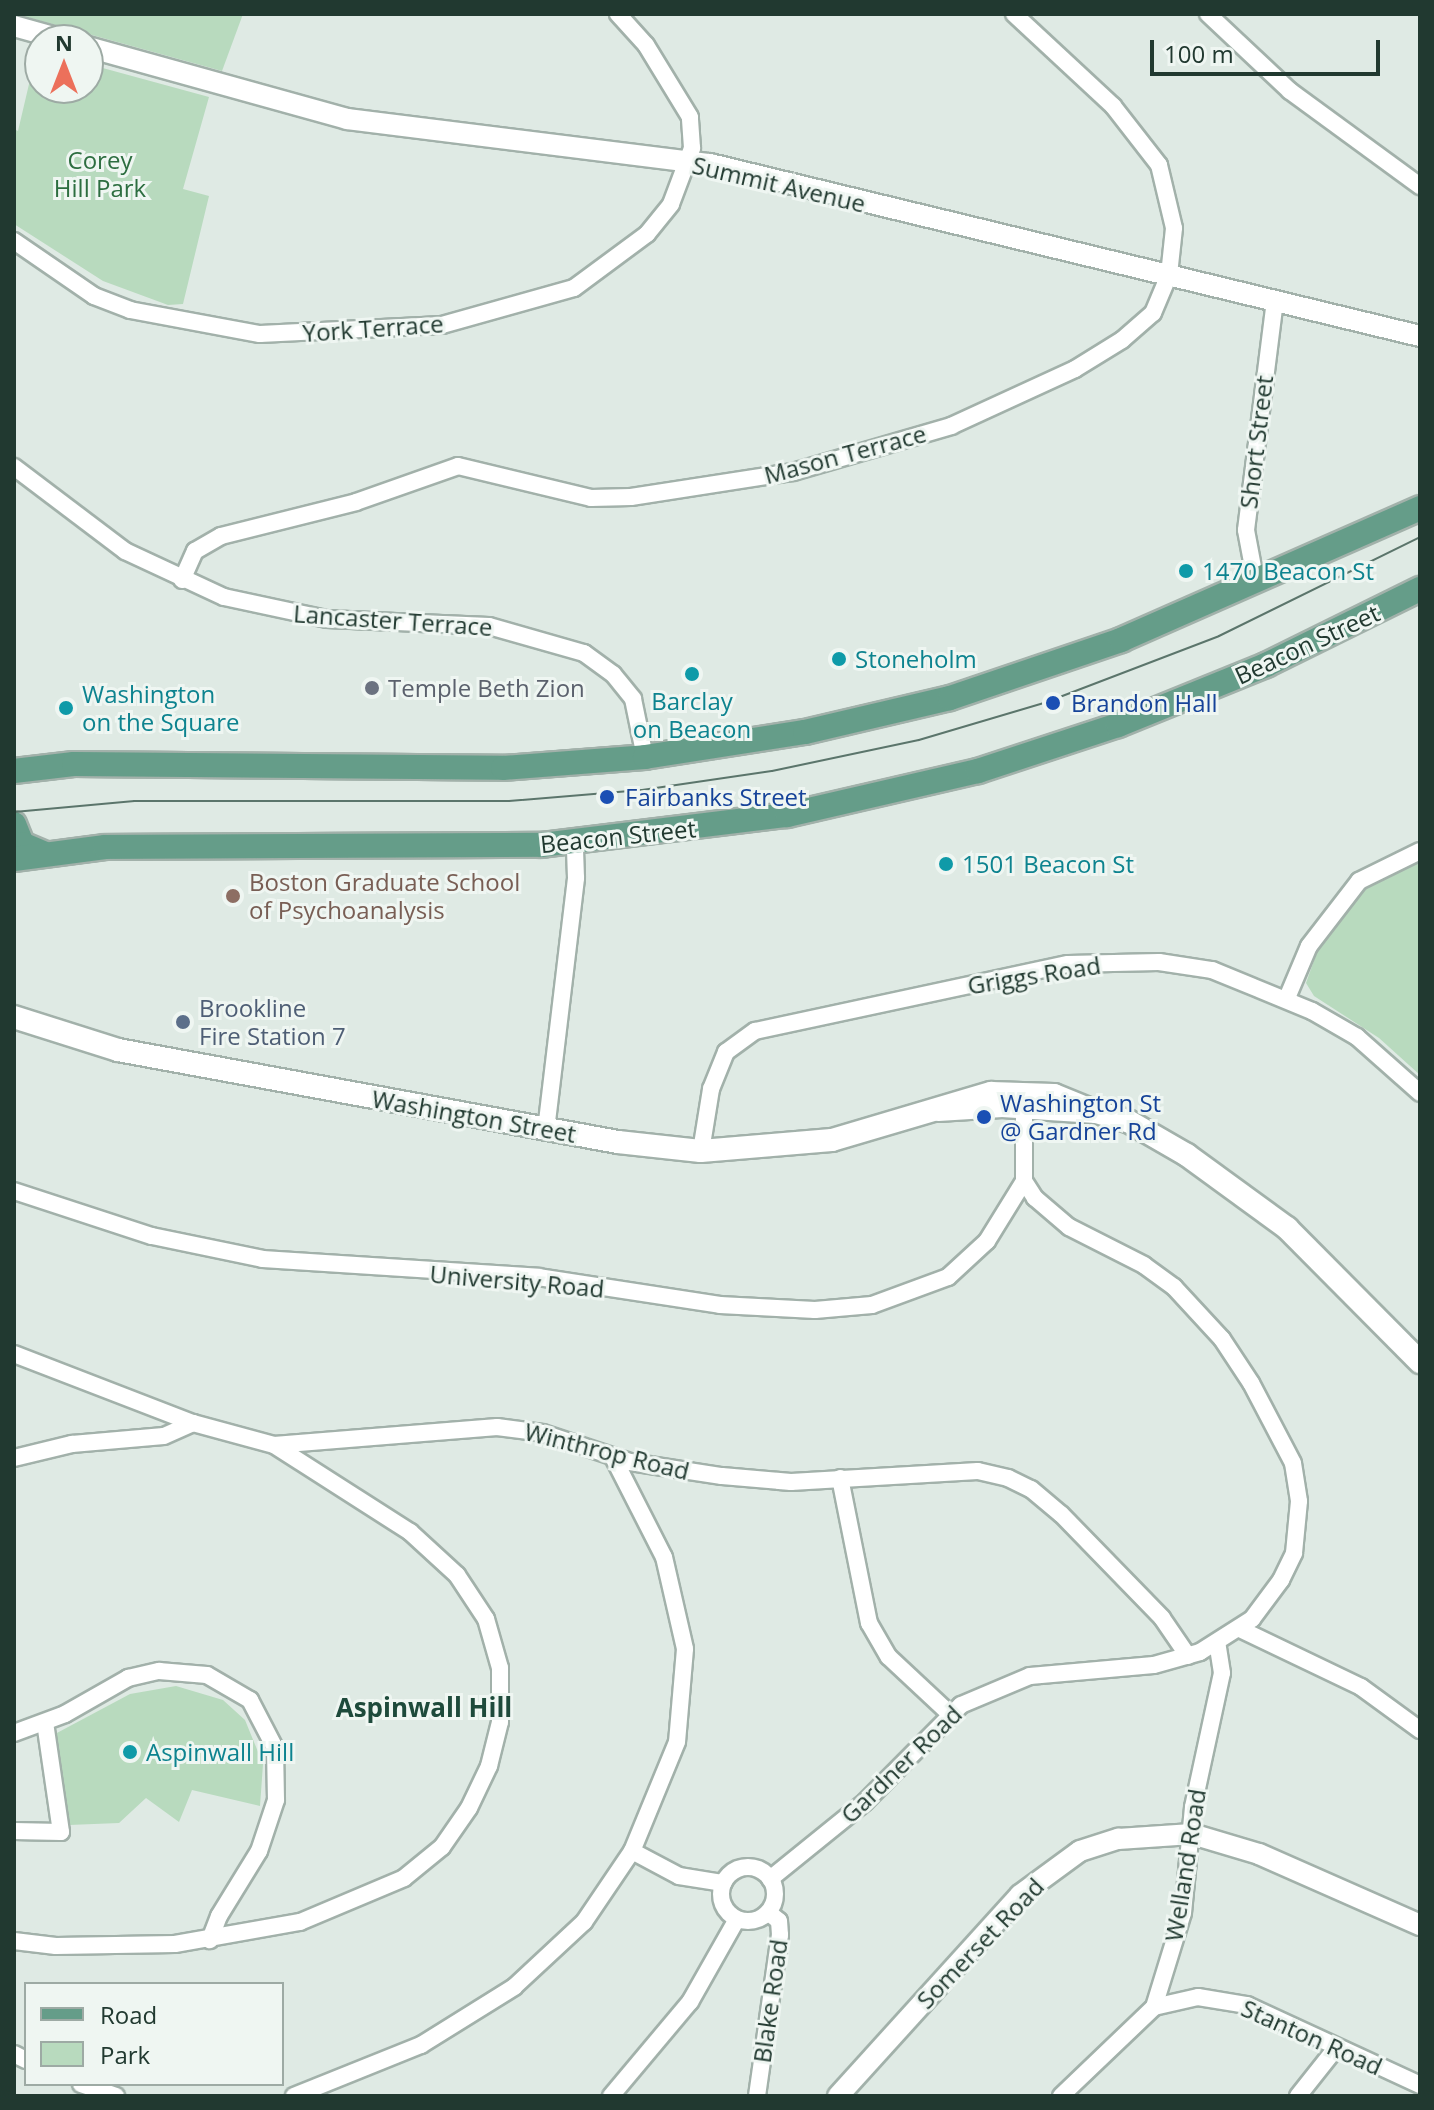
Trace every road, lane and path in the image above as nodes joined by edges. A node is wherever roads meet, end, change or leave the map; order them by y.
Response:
1 (618, 14) edge
2 (1014, 14) edge
3 (1208, 14) edge
4 (104, 51) edge
5 (689, 162) junction
6 (1420, 186) edge
7 (14, 241) edge
8 (1169, 275) junction
9 (1275, 301) junction
10 (1420, 336) edge
11 (14, 467) edge
12 (1420, 508) edge
13 (182, 580) junction
14 (1256, 583) junction
15 (1420, 589) edge
16 (645, 757) junction
17 (26, 769) edge
18 (14, 790) edge
19 (14, 824) edge
20 (575, 842) junction
21 (1420, 851) edge
22 (43, 853) junction
23 (14, 859) edge
24 (1287, 998) junction
25 (14, 1017) edge
26 (1420, 1093) edge
27 (1024, 1107) junction
28 (938, 1110) junction
29 (1096, 1112) junction
30 (546, 1130) junction
31 (701, 1151) junction
32 (1024, 1181) junction
33 (14, 1191) edge
34 (14, 1354) edge
35 (1418, 1356) edge
36 (193, 1423) junction
37 (274, 1445) junction
38 (613, 1457) junction
39 (14, 1458) edge
40 (840, 1478) junction
41 (1240, 1629) junction
42 (1217, 1643) junction
43 (1188, 1656) junction
44 (950, 1714) junction
45 (45, 1722) junction
46 (1414, 1726) edge
47 (14, 1733) edge
48 (14, 1831) edge
49 (1192, 1834) junction
50 (632, 1851) junction
51 (770, 1879) junction
52 (723, 1883) junction
53 (768, 1912) junction
54 (737, 1919) junction
55 (1420, 1925) edge
56 (210, 1940) junction
57 (14, 1941) edge
58 (1154, 2007) junction
59 (1336, 2048) junction
60 (1420, 2085) edge
61 (87, 2086) edge
62 (116, 2096) edge
63 (294, 2096) edge
64 (611, 2096) edge
65 (757, 2096) edge
66 (838, 2096) edge
67 (1061, 2096) edge
68 (1298, 2096) edge

1 - 5 street
2 - 8 street, Mason Terrace
3 - 6 street
4 - 5 street, Summit Avenue
5 - 7 street, York Terrace
5 - 8 street, Summit Avenue
8 - 9 street, Summit Avenue
8 - 13 street, Mason Terrace
9 - 10 street, Summit Avenue
9 - 14 street, Short Street
11 - 13 street, Lancaster Terrace
12 - 14 main road
13 - 16 street, Lancaster Terrace
14 - 16 main road
15 - 20 main road, Beacon Street
16 - 17 main road
17 - 18 main road
19 - 22 main road
20 - 22 main road, Beacon Street
20 - 30 street
21 - 24 street
22 - 23 main road, Beacon Street
24 - 26 street, Griggs Road
24 - 31 street, Griggs Road
25 - 30 main road, Washington Street
27 - 28 main road, Washington Street
27 - 29 main road, Washington Street
27 - 32 street
28 - 29 main road, Washington Street
28 - 31 main road, Washington Street
29 - 35 main road, Washington Street
30 - 31 main road, Washington Street
32 - 33 street, University Road
32 - 41 street, Gardner Road
34 - 36 street, Winthrop Road
36 - 37 street, Winthrop Road
36 - 39 street
37 - 38 street, Winthrop Road
37 - 56 street
38 - 40 street, Winthrop Road
38 - 50 street
40 - 43 street, Winthrop Road
40 - 44 street
41 - 42 street, Gardner Road
41 - 46 street
42 - 43 street, Gardner Road
42 - 49 street, Welland Road
43 - 44 street, Gardner Road
44 - 51 street, Gardner Road
45 - 47 street
45 - 48 street
45 - 56 street
49 - 55 street, Somerset Road
49 - 58 street, Welland Road
49 - 66 street, Somerset Road
50 - 52 street
50 - 63 street
51 - 52 street
51 - 53 street
52 - 54 street
53 - 54 street
53 - 65 street, Blake Road
54 - 64 street
56 - 57 street
58 - 59 street, Stanton Road
58 - 67 street, Welland Road
59 - 60 street, Stanton Road
59 - 68 street
61 - 62 street

